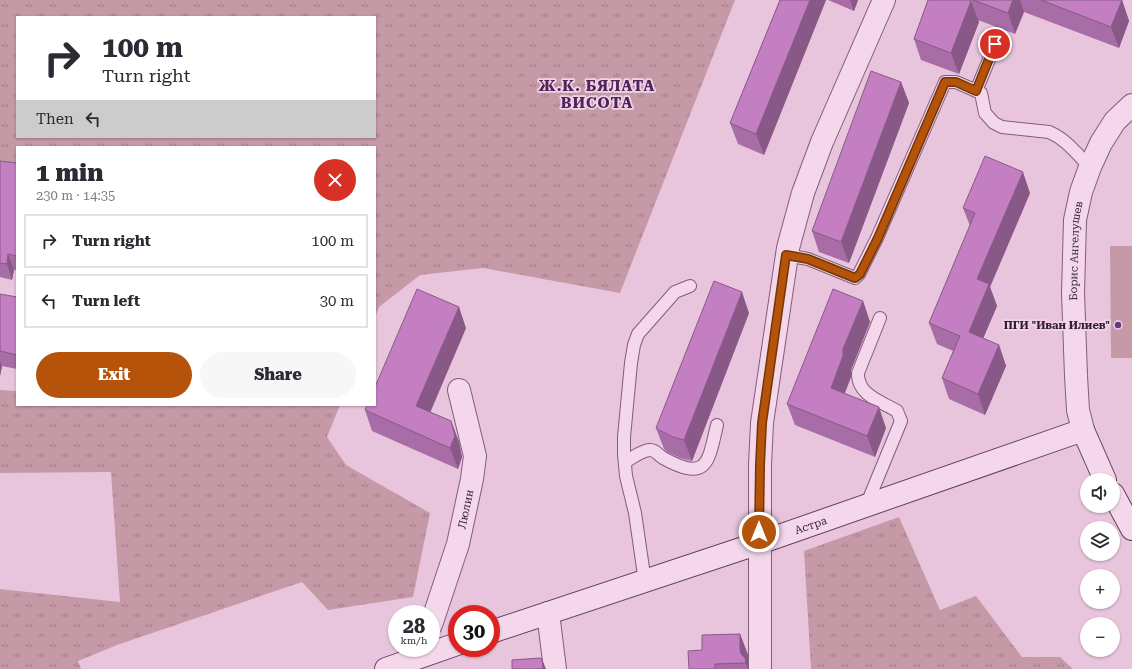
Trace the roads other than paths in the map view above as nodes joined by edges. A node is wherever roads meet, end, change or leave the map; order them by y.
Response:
1 (884, 0) edge
2 (995, 44) dead end
3 (976, 91) junction
4 (1132, 105) edge
5 (1090, 167) junction
6 (786, 255) junction
7 (690, 286) dead end
8 (880, 318) dead end
9 (459, 390) dead end
10 (718, 425) dead end
11 (1083, 430) junction
12 (625, 462) junction
13 (1102, 473) edge
14 (866, 506) junction
15 (1120, 507) edge
16 (1132, 529) edge
17 (759, 544) junction
18 (645, 582) junction
19 (438, 605) edge
20 (548, 613) junction
21 (500, 629) edge
22 (425, 657) edge
23 (386, 669) edge
24 (555, 669) edge
25 (760, 669) edge

1 - 6 street
2 - 3 lane
3 - 5 lane
3 - 6 lane
4 - 5 street, Борис Ангелушев
5 - 11 street, Борис Ангелушев
6 - 17 street
7 - 12 lane
8 - 14 lane
9 - 19 street, Люлин
10 - 12 lane
11 - 13 street, Борис Ангелушев
11 - 14 street, Астра
12 - 18 lane
14 - 17 street, Астра
15 - 16 street
17 - 18 street, Астра
17 - 25 street
18 - 20 street, Астра
20 - 21 street, Астра
20 - 24 street
22 - 23 street

